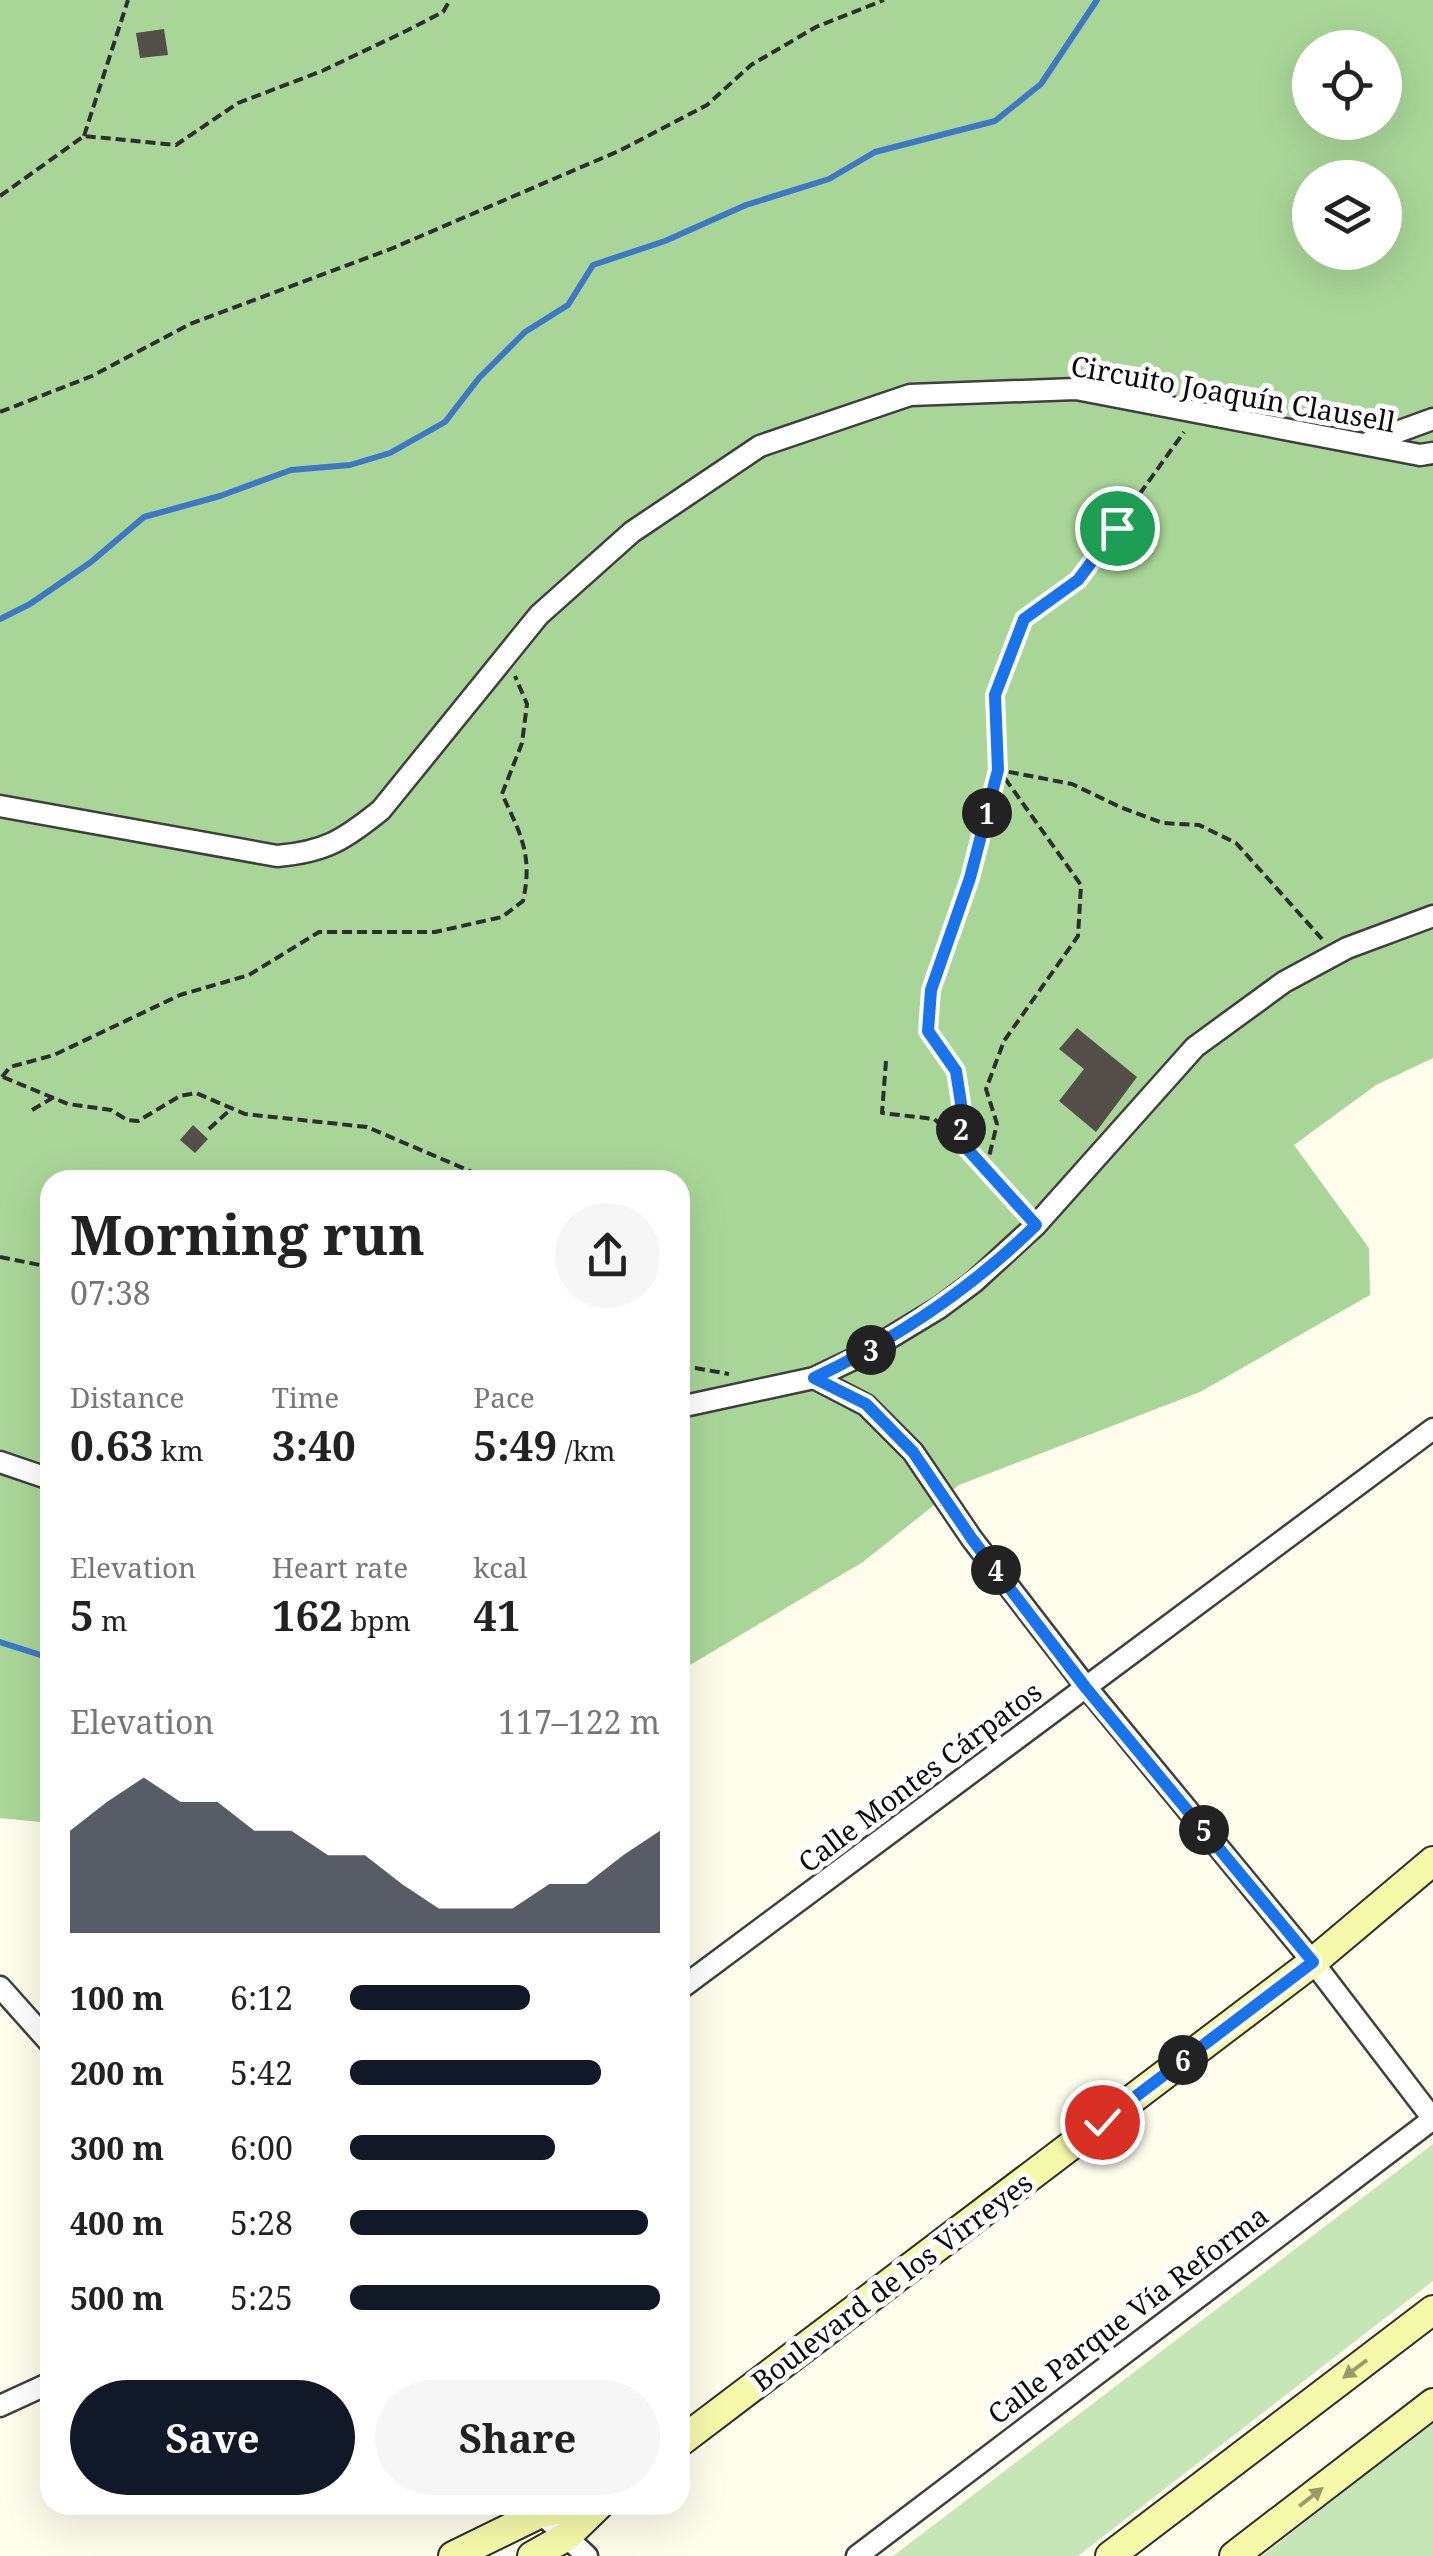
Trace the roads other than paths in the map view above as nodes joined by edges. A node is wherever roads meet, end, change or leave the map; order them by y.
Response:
1 (1433, 419) edge
2 (1365, 444) junction
3 (1433, 454) edge
4 (0, 806) edge
5 (1433, 916) edge
6 (814, 1378) junction
7 (690, 1405) edge
8 (1433, 1429) edge
9 (0, 1462) edge
10 (40, 1476) edge
11 (1086, 1688) junction
12 (1433, 1861) edge
13 (1313, 1962) junction
14 (690, 1982) edge
15 (0, 1987) edge
16 (40, 2032) edge
17 (1433, 2119) edge
18 (1433, 2310) edge
19 (40, 2388) edge
20 (1433, 2402) edge
21 (0, 2406) edge
22 (690, 2434) edge
23 (525, 2515) edge
24 (543, 2515) edge
25 (594, 2515) edge
26 (577, 2546) edge
27 (453, 2556) edge
28 (532, 2556) edge
29 (857, 2556) edge
30 (1110, 2556) edge
31 (1234, 2556) edge

1 - 2 street
2 - 3 street, Circuito Joaquín Clausell
2 - 4 street, Circuito Joaquín Clausell
5 - 6 street
6 - 7 street
6 - 11 street
8 - 11 street, Calle Montes Cárpatos
9 - 10 street
11 - 13 street
11 - 14 street, Calle Montes Cárpatos
12 - 13 street, Boulevard de los Virreyes
13 - 17 street
13 - 22 street, Boulevard de los Virreyes
15 - 16 street
17 - 29 street, Calle Parque Vía Reforma
18 -> 30 street
19 - 21 street
31 -> 20 street
23 - 27 street
24 - 26 street
25 - 26 street
26 - 28 street

